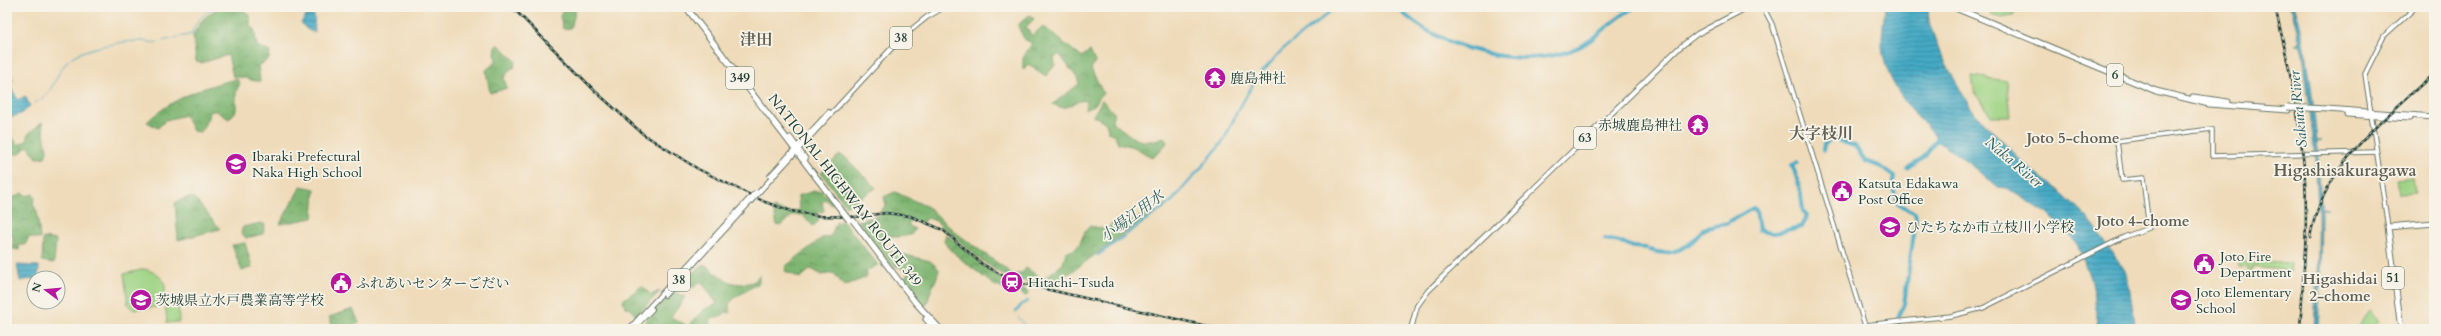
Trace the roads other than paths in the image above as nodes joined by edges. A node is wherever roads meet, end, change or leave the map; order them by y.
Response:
1 (686, 7) edge
2 (689, 7) edge
3 (939, 7) edge
4 (944, 7) edge
5 (1748, 7) edge
6 (1763, 7) edge
7 (1953, 7) edge
8 (1961, 7) edge
9 (2416, 7) edge
10 (2025, 35) junction
11 (2370, 114) junction
12 (2434, 117) edge
13 (2434, 120) edge
14 (796, 150) junction
15 (2376, 152) junction
16 (750, 200) junction
17 (848, 217) junction
18 (2434, 223) edge
19 (2388, 227) junction
20 (1865, 327) edge
21 (629, 329) edge
22 (633, 329) edge
23 (934, 329) edge
24 (940, 329) edge
25 (1411, 329) edge
26 (2401, 329) edge

1 - 14 highway, NATIONAL HIGHWAY ROUTE 349 / 349
2 - 14 highway, NATIONAL HIGHWAY ROUTE 349 / 349
3 - 14 main road, 38
4 - 14 main road, 38
5 - 25 main road, 63
6 - 20 main road
7 - 10 highway, 6
8 - 10 highway, 6
9 - 11 main road
10 - 11 highway, 6, bridge
11 - 12 highway, 6
11 - 13 highway, 6
11 - 15 main road
14 - 16 main road, 38, bridge
14 - 17 highway, NATIONAL HIGHWAY ROUTE 349 / 349
15 - 19 main road
15 - 20 main road
16 - 21 main road, 38
16 - 22 main road, 38
17 - 23 highway, NATIONAL HIGHWAY ROUTE 349 / 349
17 - 24 highway, NATIONAL HIGHWAY ROUTE 349 / 349
18 - 19 highway
19 - 26 highway, 51

